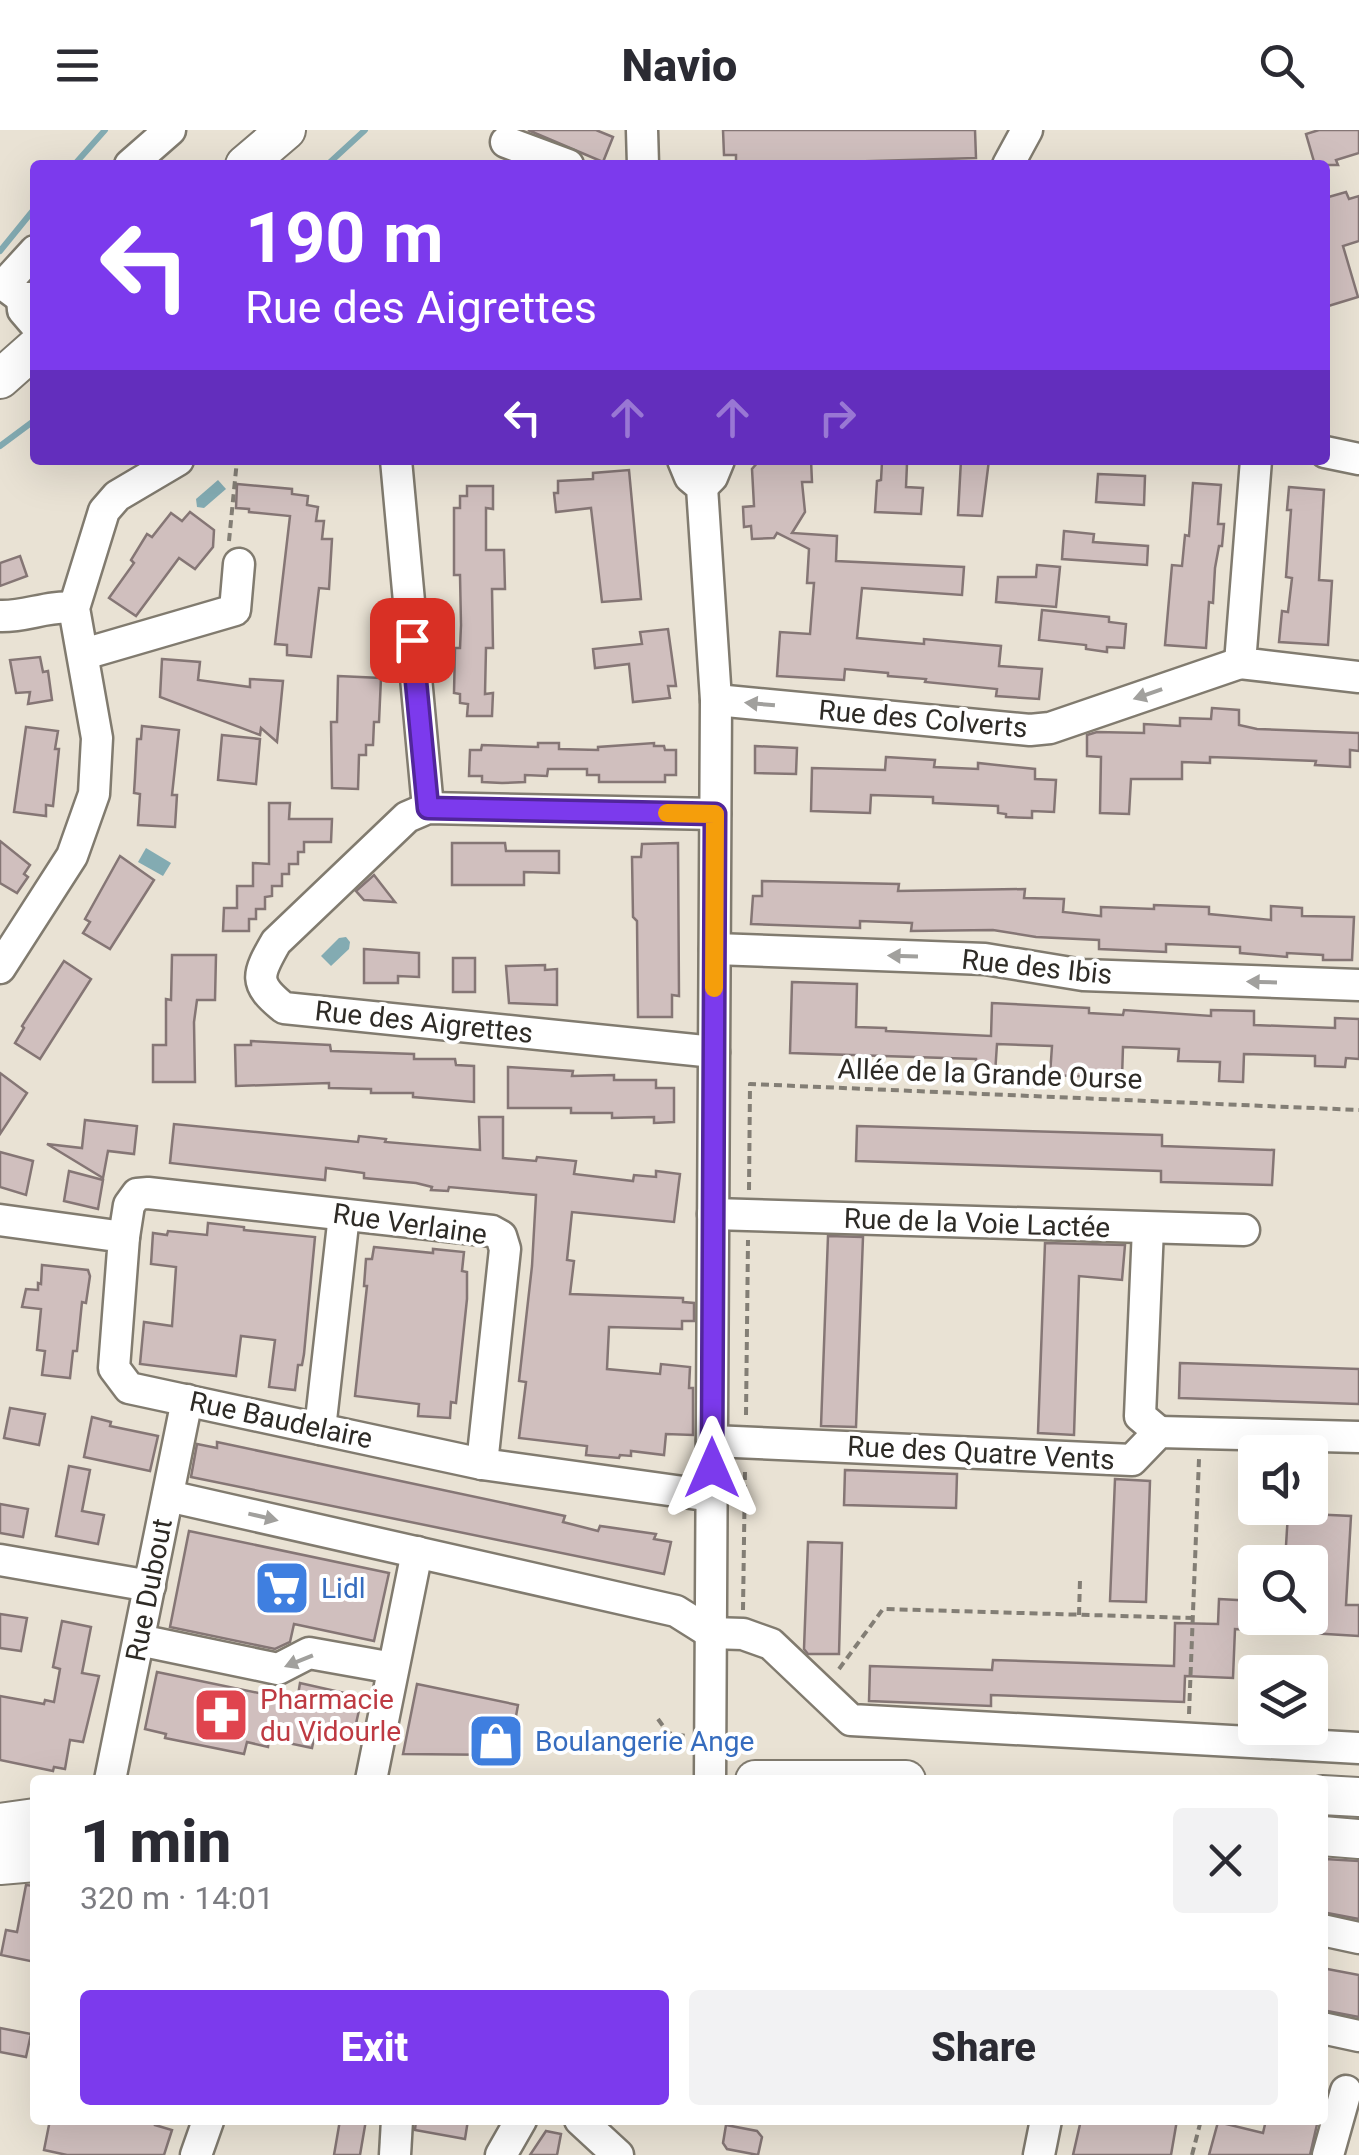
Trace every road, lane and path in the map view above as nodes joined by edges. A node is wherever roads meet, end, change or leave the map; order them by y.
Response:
1 (170, 130) edge
2 (286, 130) edge
3 (313, 130) edge
4 (642, 130) edge
5 (1027, 130) edge
6 (506, 142) dead end
7 (136, 160) edge
8 (250, 160) edge
9 (280, 160) edge
10 (555, 160) edge
11 (643, 160) edge
12 (1011, 160) edge
13 (30, 266) edge
14 (19, 298) edge
15 (30, 352) edge
16 (0, 379) edge
17 (30, 382) edge
18 (0, 408) edge
19 (1330, 453) edge
20 (1359, 459) edge
21 (170, 465) edge
22 (236, 465) edge
23 (396, 465) edge
24 (685, 465) edge
25 (718, 465) edge
26 (1256, 465) edge
27 (702, 487) junction
28 (239, 564) joint
29 (74, 608) junction
30 (0, 616) edge
31 (84, 654) junction
32 (1240, 662) junction
33 (1359, 677) edge
34 (716, 700) junction
35 (428, 808) junction
36 (715, 814) junction
37 (714, 948) junction
38 (0, 968) edge
39 (1359, 985) edge
40 (714, 1052) junction
41 (1359, 1110) edge
42 (344, 1214) junction
43 (713, 1214) junction
44 (748, 1216) junction
45 (0, 1220) edge
46 (1148, 1228) junction
47 (1244, 1230) dead end
48 (124, 1236) junction
49 (187, 1400) junction
50 (320, 1429) junction
51 (1159, 1432) junction
52 (1200, 1433) junction
53 (1359, 1437) edge
54 (712, 1441) junction
55 (482, 1464) junction
56 (168, 1496) junction
57 (712, 1496) junction
58 (416, 1552) junction
59 (0, 1560) edge
60 (1080, 1580) dead end
61 (150, 1586) junction
62 (1079, 1614) junction
63 (1193, 1618) junction
64 (712, 1633) junction
65 (139, 1640) junction
66 (393, 1668) junction
67 (822, 1692) junction
68 (658, 1719) dead end
69 (710, 1738) junction
70 (1188, 1739) junction
71 (1359, 1748) edge
72 (111, 1775) edge
73 (372, 1775) edge
74 (710, 1775) edge
75 (1328, 1795) edge
76 (1359, 1796) edge
77 (30, 1819) edge
78 (0, 1822) edge
79 (1328, 1836) edge
80 (1359, 1839) edge
81 (30, 1843) edge
82 (0, 1846) edge
83 (30, 1862) edge
84 (0, 1865) edge
85 (1328, 1931) edge
86 (1359, 1938) edge
87 (1328, 2029) edge
88 (1359, 2036) edge
89 (1342, 2092) edge
90 (207, 2125) edge
91 (397, 2125) edge
92 (518, 2125) edge
93 (585, 2125) edge
94 (1045, 2125) edge
95 (1200, 2125) edge
96 (196, 2155) edge
97 (394, 2155) edge
98 (501, 2155) edge
99 (618, 2155) edge
100 (1038, 2155) edge
101 (1192, 2155) edge
102 (1328, 2155) edge

1 - 7 street
2 - 8 main road
3 - 9 main road
4 - 11 street
5 - 12 street
6 - 10 street
13 - 14 street
15 - 16 main road
17 - 18 main road
19 - 20 street
21 - 29 street
22 - 28 path
23 - 35 street
24 - 27 street
25 - 27 street
26 - 32 street
27 - 34 street
28 - 31 street
29 - 30 street
29 - 31 street
31 - 38 street
32 - 33 street
32 -> 34 street, Rue des Colverts
34 - 36 street
35 - 36 street
35 - 40 street, Rue des Aigrettes
36 - 37 street
39 -> 37 street, Rue des Ibis
37 - 40 street
40 - 43 street
41 - 44 path, Allée de la Grande Ourse
42 - 48 street, Rue Verlaine
42 - 50 street
42 - 55 street, Rue Verlaine
43 - 44 street, Rue de la Voie Lactée
43 - 54 street
44 - 46 street, Rue de la Voie Lactée
45 - 48 street
46 - 47 street
46 - 51 street, Rue de la Voie Lactée
48 - 49 street, Rue Baudelaire
49 - 50 street, Rue Baudelaire
49 - 56 street, Rue Dubout
50 - 55 street, Rue Baudelaire
51 - 52 street
51 - 54 street, Rue des Quatre Vents
52 - 53 street
52 - 63 path
54 - 57 street
55 - 57 street, Rue Baudelaire
56 -> 58 street
56 - 61 street, Rue Dubout
57 - 64 street
58 - 64 street
58 - 66 street
59 - 61 street
60 - 62 path
61 - 65 street, Rue Dubout
62 - 63 path
62 - 67 path
63 - 70 path
64 - 67 street
64 - 69 street
66 -> 65 street
65 - 72 street, Rue Dubout
66 - 73 street
67 - 70 street
68 - 69 path
69 - 74 street
70 - 71 street
75 - 76 main road
77 - 78 main road
79 - 80 main road
81 - 82 street
83 - 84 main road
85 - 86 street
87 - 88 street
89 - 102 street
90 - 96 street
91 - 97 street
92 - 98 street
93 - 99 street
94 - 100 street
95 - 101 path

